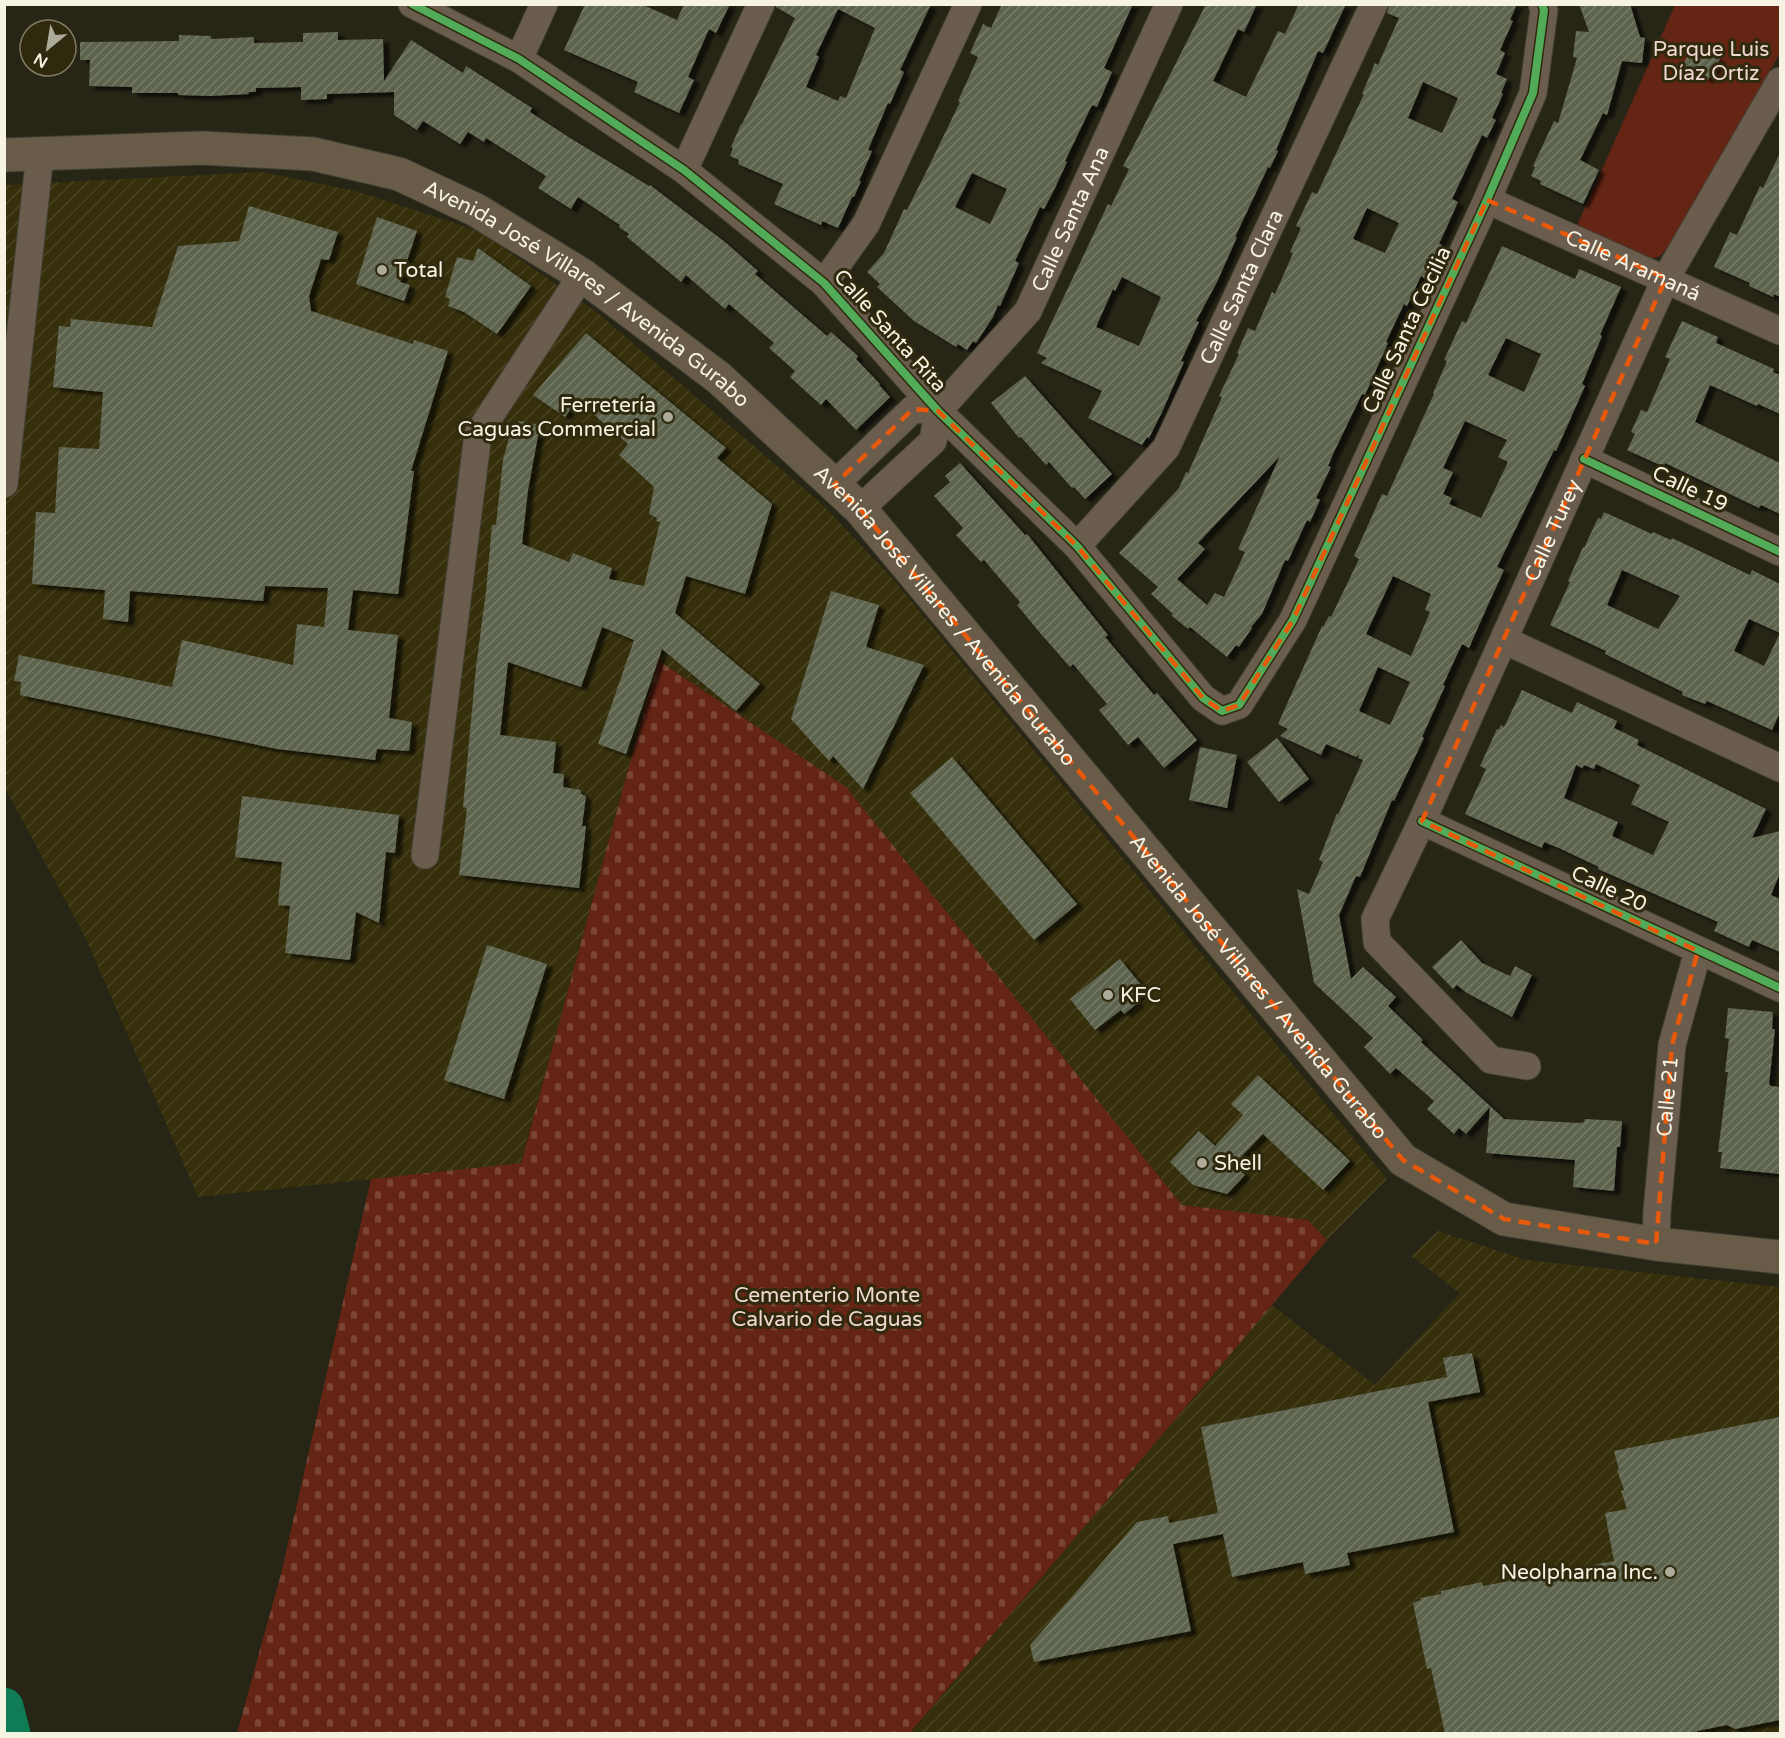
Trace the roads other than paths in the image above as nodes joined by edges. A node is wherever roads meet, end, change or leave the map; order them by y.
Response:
1 (412, 4) edge
2 (544, 4) edge
3 (761, 4) edge
4 (968, 4) edge
5 (1169, 4) edge
6 (1374, 4) edge
7 (1542, 4) edge
8 (519, 59) junction
9 (1778, 91) edge
10 (40, 153) junction
11 (4, 155) edge
12 (684, 170) junction
13 (1488, 200) junction
14 (582, 275) junction
15 (1666, 278) junction
16 (824, 283) junction
17 (1780, 331) edge
18 (938, 411) junction
19 (1584, 459) junction
20 (4, 484) edge
21 (834, 485) junction
22 (860, 509) junction
23 (1077, 546) junction
24 (1780, 552) edge
25 (1504, 640) junction
26 (1268, 659) joint
27 (1780, 768) edge
28 (1422, 821) junction
29 (425, 855) dead end
30 (1698, 951) junction
31 (1780, 988) edge
32 (1527, 1066) dead end
33 (1656, 1244) junction
34 (1780, 1257) edge

1 - 8 street, Calle Santa Rita
2 - 8 street
3 - 12 street
4 - 16 street
5 - 18 street, Calle Santa Ana
6 - 23 street, Calle Santa Clara
7 - 13 street, Calle Santa Cecilia
8 - 12 street, Calle Santa Rita
9 - 15 street, Calle Turey
10 - 11 main road, Avenida José Villares / Avenida Gurabo
10 - 14 main road, Avenida José Villares / Avenida Gurabo
10 - 20 street
12 - 16 street, Calle Santa Rita
13 - 15 street, Calle Aramaná
13 - 26 street, Calle Santa Cecilia
14 - 21 main road, Avenida José Villares / Avenida Gurabo
14 - 29 street
15 - 17 street, Calle Aramaná
15 - 19 street, Calle Turey
16 - 18 street, Calle Santa Rita
18 - 21 street
18 - 22 street
18 - 23 street, Calle Santa Rita
19 - 24 street, Calle 19
19 - 25 street, Calle Turey
21 - 22 main road, Avenida José Villares / Avenida Gurabo
22 - 33 main road, Avenida José Villares / Avenida Gurabo
23 - 26 street, Calle Santa Rita
25 - 27 street
25 - 28 street, Calle Turey
28 - 30 street, Calle 20
28 - 32 street, Calle Turey
30 - 31 street, Calle 20
30 - 33 street, Calle 21
33 - 34 main road, Avenida José Villares / Avenida Gurabo

